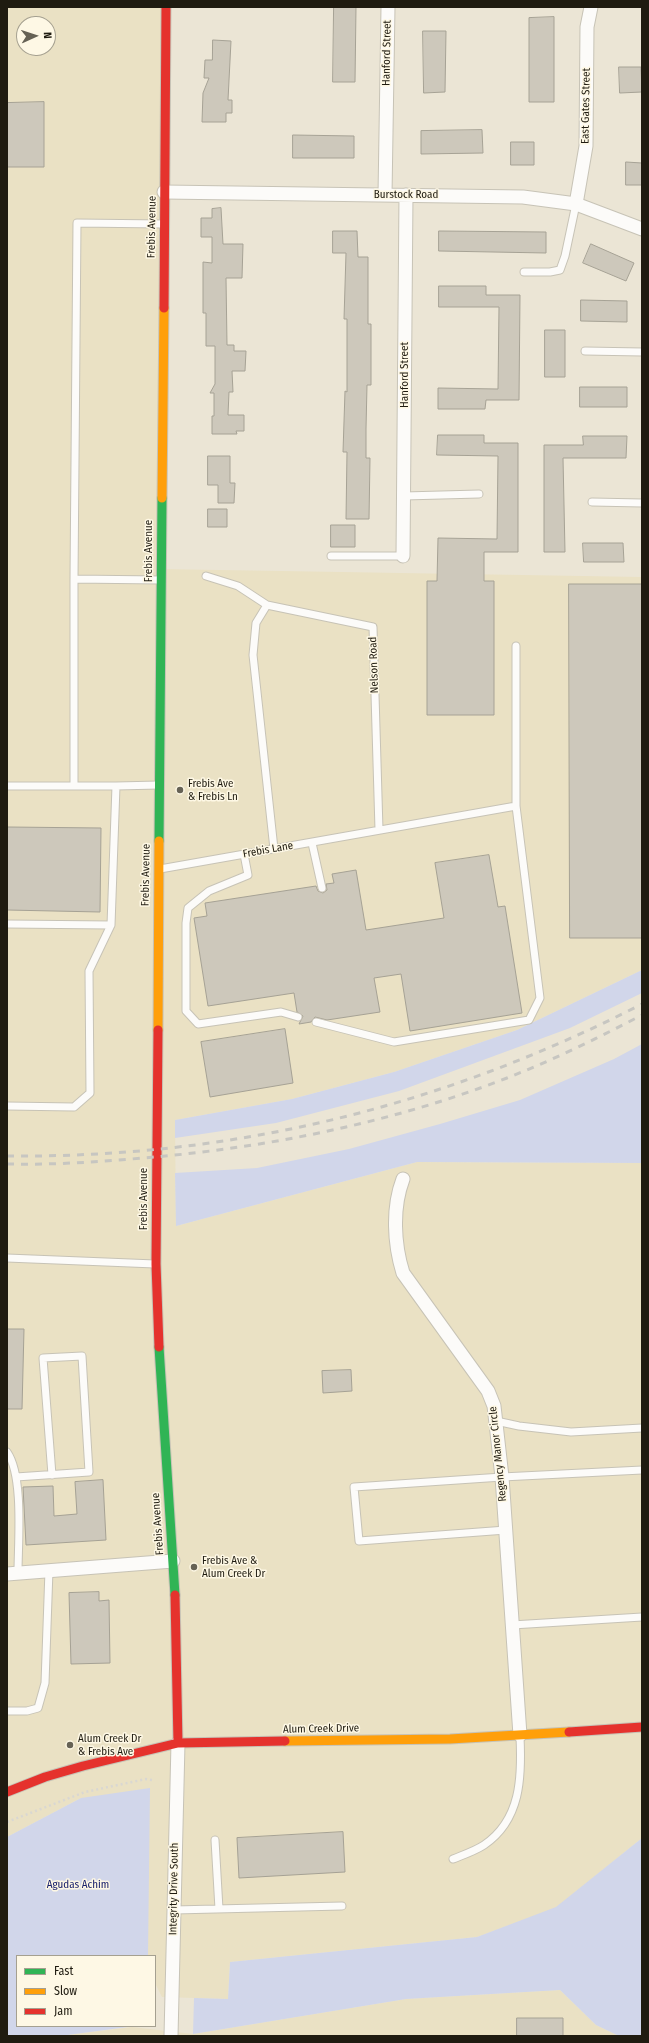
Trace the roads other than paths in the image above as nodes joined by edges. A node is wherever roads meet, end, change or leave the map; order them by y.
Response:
1 (166, 7) edge
2 (388, 7) edge
3 (591, 7) edge
4 (164, 192) junction
5 (385, 195) junction
6 (406, 195) junction
7 (576, 204) junction
8 (164, 224) junction
9 (642, 228) edge
10 (524, 272) dead end
11 (585, 351) dead end
12 (642, 352) edge
13 (479, 494) dead end
14 (404, 496) junction
15 (592, 502) dead end
16 (642, 503) edge
17 (331, 556) dead end
18 (403, 556) joint
19 (206, 576) dead end
20 (74, 579) junction
21 (161, 580) junction
22 (267, 605) junction
23 (516, 646) dead end
24 (160, 785) junction
25 (7, 786) edge
26 (74, 786) junction
27 (116, 786) junction
28 (516, 806) junction
29 (379, 830) junction
30 (312, 843) junction
31 (274, 849) junction
32 (244, 854) junction
33 (158, 869) junction
34 (322, 888) dead end
35 (7, 924) edge
36 (111, 925) junction
37 (298, 1017) dead end
38 (316, 1022) dead end
39 (7, 1106) edge
40 (403, 1179) dead end
41 (7, 1258) edge
42 (156, 1264) junction
43 (496, 1421) junction
44 (642, 1428) edge
45 (7, 1452) edge
46 (642, 1470) edge
47 (52, 1475) junction
48 (16, 1477) junction
49 (502, 1477) junction
50 (506, 1530) junction
51 (173, 1561) junction
52 (50, 1570) junction
53 (12, 1573) edge
54 (642, 1617) edge
55 (512, 1625) junction
56 (7, 1711) edge
57 (642, 1727) edge
58 (520, 1735) junction
59 (178, 1743) junction
60 (7, 1792) edge
61 (215, 1840) dead end
62 (453, 1859) dead end
63 (342, 1906) dead end
64 (219, 1909) junction
65 (174, 1910) junction
66 (171, 2036) edge

1 - 4 main road, Frebis Avenue
2 - 5 street, Hanford Street
3 - 7 street, East Gates Street
4 - 5 street, Burstock Road
4 - 8 main road, Frebis Avenue
5 - 6 street, Burstock Road
6 - 7 street, Burstock Road
6 - 14 street, Hanford Street
7 - 9 street, Burstock Road
7 - 10 lane
8 - 20 lane
8 - 21 main road, Frebis Avenue
11 - 12 lane
13 - 14 lane
14 - 18 street, Hanford Street
15 - 16 lane
17 - 18 lane
19 - 22 lane, Nelson Road
20 - 21 lane
20 - 26 lane
21 - 24 main road, Frebis Avenue
22 - 29 lane, Nelson Road
22 - 31 lane
23 - 28 lane
24 - 27 lane
24 - 33 main road, Frebis Avenue
25 - 26 lane
26 - 27 lane
27 - 36 lane
28 - 29 lane, Frebis Lane
28 - 38 lane
29 - 30 lane, Frebis Lane
30 - 31 lane, Frebis Lane
30 - 34 lane
31 - 32 lane, Frebis Lane
32 - 33 lane, Frebis Lane
32 - 37 lane
33 - 42 main road, Frebis Avenue
35 - 36 lane
36 - 39 lane
40 - 43 street, Regency Manor Circle
41 - 42 lane
42 - 51 main road, Frebis Avenue
43 - 44 lane
43 - 49 street, Regency Manor Circle
45 - 48 lane
46 - 49 lane
47 - 47 lane
47 - 48 lane
48 - 53 lane
49 - 50 street, Regency Manor Circle
49 - 50 lane
50 - 55 street, Regency Manor Circle
51 - 52 street
51 - 59 main road, Frebis Avenue
52 - 53 street
52 - 56 lane
54 - 55 lane
55 - 58 street, Regency Manor Circle
57 - 58 main road, Alum Creek Drive
58 - 59 main road, Alum Creek Drive
58 - 62 lane
59 - 60 main road, Alum Creek Drive
59 - 65 street, Integrity Drive South
61 - 64 lane
63 - 64 lane
64 - 65 lane
65 - 66 street, Integrity Drive South

